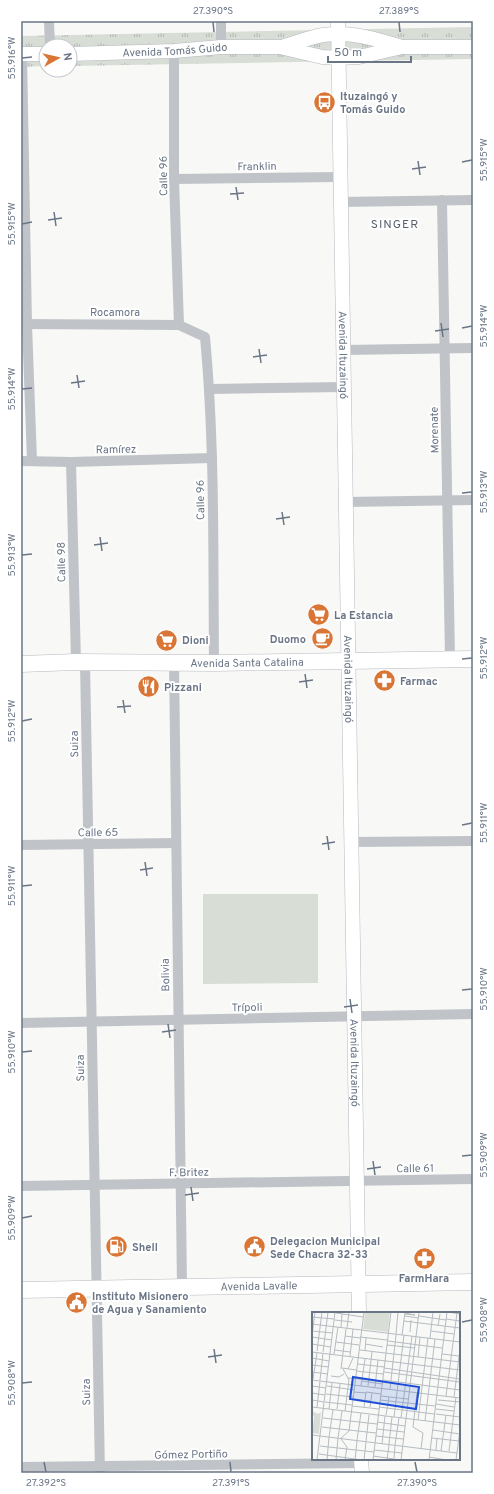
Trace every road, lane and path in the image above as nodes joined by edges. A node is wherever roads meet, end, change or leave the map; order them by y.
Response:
1 (49, 21) edge
2 (221, 21) edge
3 (338, 27) edge
4 (50, 38) edge
5 (221, 47) junction
6 (280, 47) junction
7 (402, 47) junction
8 (473, 47) edge
9 (174, 51) junction
10 (22, 54) edge
11 (38, 54) edge
12 (78, 54) edge
13 (338, 58) junction
14 (340, 177) junction
15 (174, 179) junction
16 (442, 200) junction
17 (473, 200) edge
18 (340, 202) junction
19 (24, 324) edge
20 (179, 325) junction
21 (205, 337) joint
22 (473, 348) edge
23 (444, 349) junction
24 (343, 350) junction
25 (344, 387) junction
26 (210, 389) junction
27 (212, 458) junction
28 (21, 461) edge
29 (32, 461) junction
30 (71, 462) junction
31 (473, 500) edge
32 (448, 501) junction
33 (346, 502) junction
34 (473, 659) edge
35 (450, 660) junction
36 (348, 661) junction
37 (80, 662) junction
38 (174, 662) junction
39 (214, 663) junction
40 (21, 664) edge
41 (473, 840) edge
42 (351, 842) junction
43 (176, 843) junction
44 (88, 844) junction
45 (21, 845) edge
46 (473, 1014) edge
47 (354, 1016) junction
48 (178, 1020) junction
49 (91, 1022) junction
50 (21, 1023) edge
51 (473, 1179) edge
52 (357, 1181) junction
53 (181, 1184) junction
54 (94, 1185) junction
55 (21, 1186) edge
56 (473, 1282) edge
57 (359, 1284) junction
58 (182, 1287) junction
59 (96, 1289) junction
60 (21, 1290) edge
61 (359, 1312) edge
62 (361, 1465) edge
63 (21, 1467) edge
64 (100, 1470) edge

1 - 4 street
2 - 5 street
3 - 6 main road, Avenida Tomás Guido
3 - 7 main road, Avenida Tomás Guido
3 - 13 main road, Avenida Ituzaingó
5 - 6 main road, Avenida Tomás Guido
5 - 9 main road, Avenida Tomás Guido
6 - 13 main road, Avenida Tomás Guido
7 - 8 main road, Avenida Tomás Guido
7 - 13 main road, Avenida Tomás Guido
9 - 12 main road, Avenida Tomás Guido
9 - 15 street, Calle 96
10 - 11 main road
10 - 19 street
13 - 14 main road, Avenida Ituzaingó
14 - 15 street, Franklin
14 - 18 main road, Avenida Ituzaingó
15 - 20 street, Calle 96
16 - 17 street
16 - 18 street
16 - 23 street, Morenate
18 - 24 main road, Avenida Ituzaingó
19 - 20 street, Rocamora
19 - 29 street
20 - 21 street, Rocamora
21 - 26 street, Calle 96
22 - 23 street
23 - 24 street
23 - 32 street, Morenate
24 - 25 main road, Avenida Ituzaingó
25 - 26 street
25 - 33 main road, Avenida Ituzaingó
26 - 27 street, Calle 96
27 - 30 street, Ramírez
27 - 39 street, Calle 96
28 - 29 street, Ramírez
29 - 30 street, Ramírez
30 - 37 street, Calle 98
31 - 32 street
32 - 33 street
32 - 35 street, Morenate
33 - 36 main road, Avenida Ituzaingó
34 - 35 main road, Avenida Santa Catalina
35 - 36 main road, Avenida Santa Catalina
36 - 39 main road, Avenida Santa Catalina
36 - 42 main road, Avenida Ituzaingó
37 - 38 main road, Avenida Santa Catalina
37 - 40 main road, Avenida Santa Catalina
37 - 44 street, Suiza
38 - 39 main road, Avenida Santa Catalina
38 - 43 street, Bolivia
41 - 42 street
42 - 47 main road, Avenida Ituzaingó
43 - 44 street, Calle 65
43 - 48 street, Bolivia
44 - 45 street, Calle 65
44 - 49 street, Suiza
46 - 47 street, Trípoli
47 - 48 street, Trípoli
47 - 52 main road, Avenida Ituzaingó
48 - 49 street, Trípoli
48 - 53 street, Bolivia
49 - 50 street, Trípoli
49 - 54 street, Suiza
51 - 52 street, Calle 61
52 - 53 street, F. Britez
52 - 57 main road, Avenida Ituzaingó
53 - 54 street, F. Britez
53 - 58 street, Bolivia
54 - 55 street, F. Britez
54 - 59 street, Suiza
56 - 57 main road, Avenida Lavalle
57 - 58 main road, Avenida Lavalle
57 - 61 main road, Avenida Ituzaingó
58 - 59 main road, Avenida Lavalle
59 - 60 main road, Avenida Lavalle
59 - 64 street, Suiza
62 - 64 street, Gómez Portiño
63 - 64 street, Gómez Portiño

